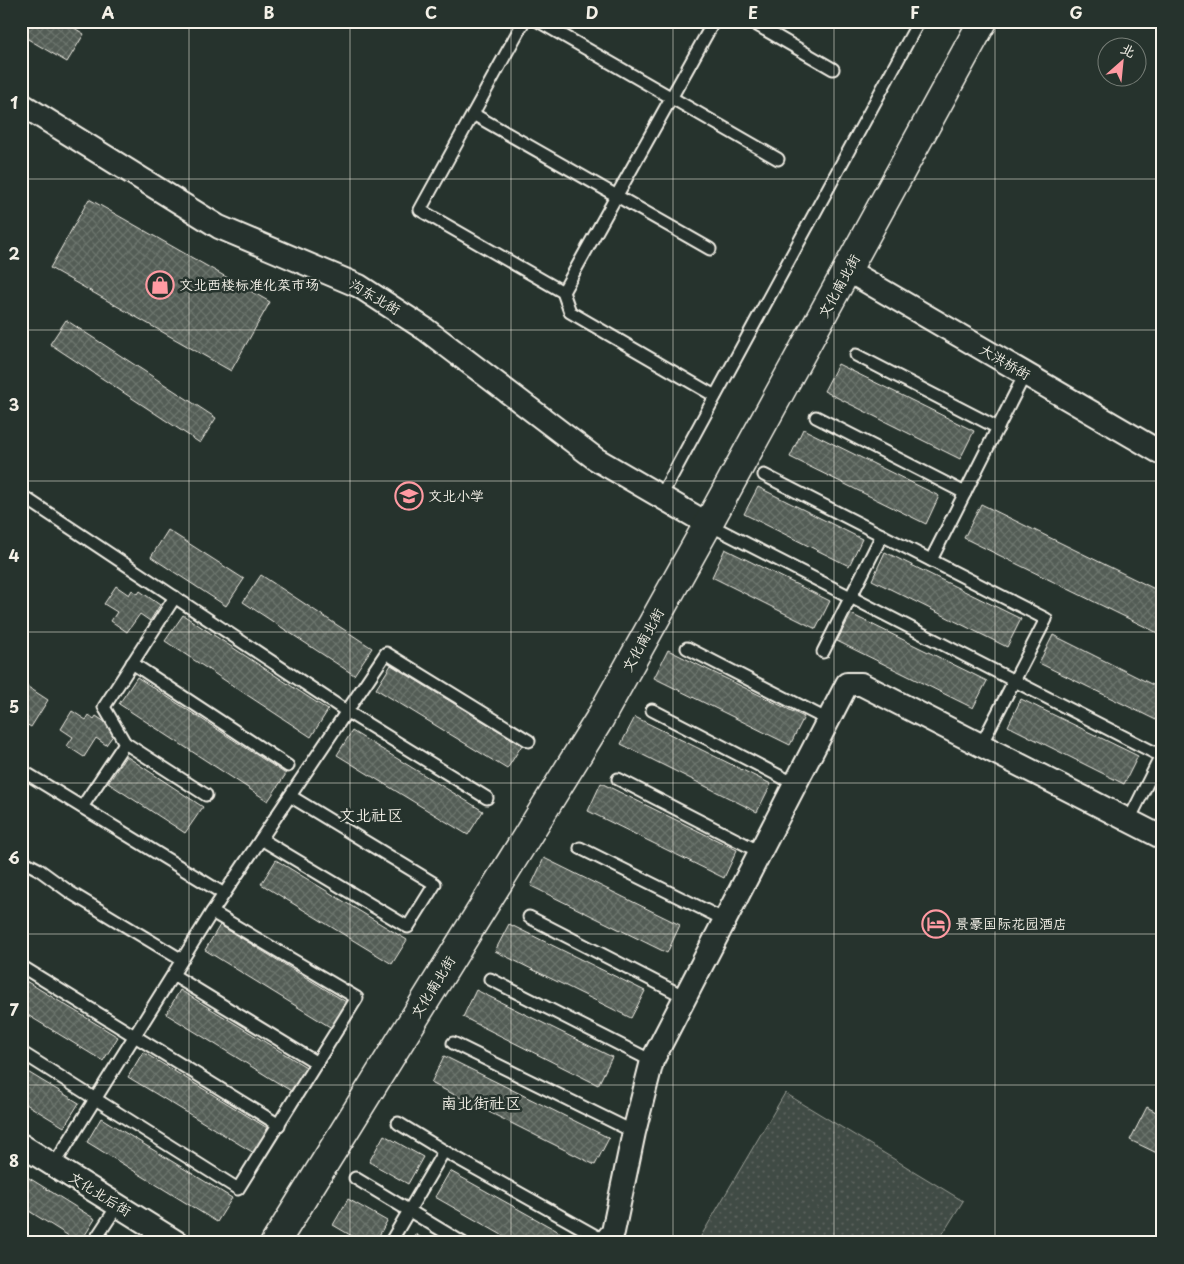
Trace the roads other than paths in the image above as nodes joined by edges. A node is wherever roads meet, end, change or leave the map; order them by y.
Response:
1 (524, 21) edge
2 (538, 21) edge
3 (714, 21) edge
4 (750, 21) edge
5 (919, 21) edge
6 (983, 21) edge
7 (833, 68) dead end
8 (671, 98) junction
9 (21, 104) edge
10 (473, 114) junction
11 (778, 159) dead end
12 (617, 196) junction
13 (710, 249) dead end
14 (847, 270) junction
15 (563, 292) junction
16 (856, 355) dead end
17 (1025, 374) junction
18 (715, 396) junction
19 (816, 417) dead end
20 (998, 428) junction
21 (1163, 454) edge
22 (764, 476) dead end
23 (965, 493) junction
24 (21, 495) edge
25 (661, 496) junction
26 (708, 524) junction
27 (882, 535) junction
28 (931, 560) junction
29 (175, 597) junction
30 (851, 597) junction
31 (687, 648) dead end
32 (823, 652) dead end
33 (132, 663) junction
34 (1014, 680) junction
35 (652, 710) dead end
36 (346, 711) junction
37 (828, 720) junction
38 (529, 741) dead end
39 (125, 743) junction
40 (981, 745) junction
41 (1162, 755) edge
42 (288, 766) dead end
43 (21, 770) edge
44 (618, 779) dead end
45 (795, 784) junction
46 (206, 795) dead end
47 (290, 796) junction
48 (487, 798) dead end
49 (82, 807) junction
50 (1129, 820) junction
51 (1163, 838) edge
52 (261, 839) junction
53 (580, 848) dead end
54 (760, 852) junction
55 (21, 860) edge
56 (224, 894) junction
57 (212, 912) junction
58 (529, 917) dead end
59 (725, 920) junction
60 (182, 960) junction
61 (21, 966) edge
62 (173, 975) junction
63 (490, 980) dead end
64 (685, 997) junction
65 (135, 1036) junction
66 (452, 1043) dead end
67 (21, 1052) edge
68 (652, 1061) junction
69 (317, 1063) junction
70 (96, 1099) junction
71 (398, 1123) dead end
72 (279, 1125) junction
73 (634, 1132) junction
74 (21, 1145) edge
75 (444, 1151) junction
76 (54, 1165) junction
77 (355, 1178) dead end
78 (118, 1205) junction
79 (408, 1211) junction
80 (605, 1242) edge
81 (93, 1243) edge
82 (178, 1243) edge
83 (275, 1243) edge
84 (390, 1243) edge
85 (463, 1243) edge

1 - 10 lane
2 - 8 lane
3 - 8 lane
4 - 7 lane
5 - 18 lane
6 - 14 street, 文化南北街
8 - 11 lane
8 - 12 lane
9 - 25 street, 沟东北街
10 - 12 lane
10 - 15 lane
12 - 13 lane
12 - 15 lane
14 - 17 street, 大洪桥街
14 - 26 street, 文化南北街
15 - 18 lane
16 - 20 lane
17 - 20 lane
17 - 21 street, 大洪桥街
18 - 25 lane
19 - 23 lane
20 - 23 lane
22 - 27 lane
23 - 28 lane
24 - 29 lane
25 - 26 street, 沟东北街
26 - 30 lane
26 - 83 street, 文化南北街
27 - 28 lane
27 - 30 lane
28 - 34 lane
29 - 33 lane
29 - 36 lane
30 - 32 lane
30 - 34 lane
31 - 37 lane
33 - 39 lane
33 - 42 lane
34 - 40 lane
34 - 41 lane
35 - 45 lane
36 - 38 lane
36 - 47 lane
36 - 48 lane
37 - 40 street
37 - 45 street
39 - 46 lane
39 - 49 lane
40 - 50 street
41 - 50 lane
43 - 49 lane
44 - 54 lane
45 - 54 street
47 - 52 lane
47 - 52 lane
49 - 56 lane
50 - 51 street
52 - 56 lane
53 - 59 lane
54 - 59 street
55 - 60 lane
56 - 57 lane
57 - 60 lane
57 - 69 lane
58 - 64 lane
59 - 64 street
60 - 62 lane
61 - 65 lane
62 - 65 lane
62 - 69 lane
63 - 68 lane
64 - 68 street
65 - 70 lane
65 - 72 lane
66 - 73 lane
67 - 70 lane
68 - 73 street
69 - 72 lane
70 - 72 lane
70 - 76 lane
71 - 75 lane
73 - 80 street
74 - 76 street, 文化北后街
75 - 79 lane
75 - 80 lane
76 - 78 street, 文化北后街
77 - 79 lane
78 - 81 lane
78 - 82 street, 文化北后街
79 - 84 lane
79 - 85 lane

